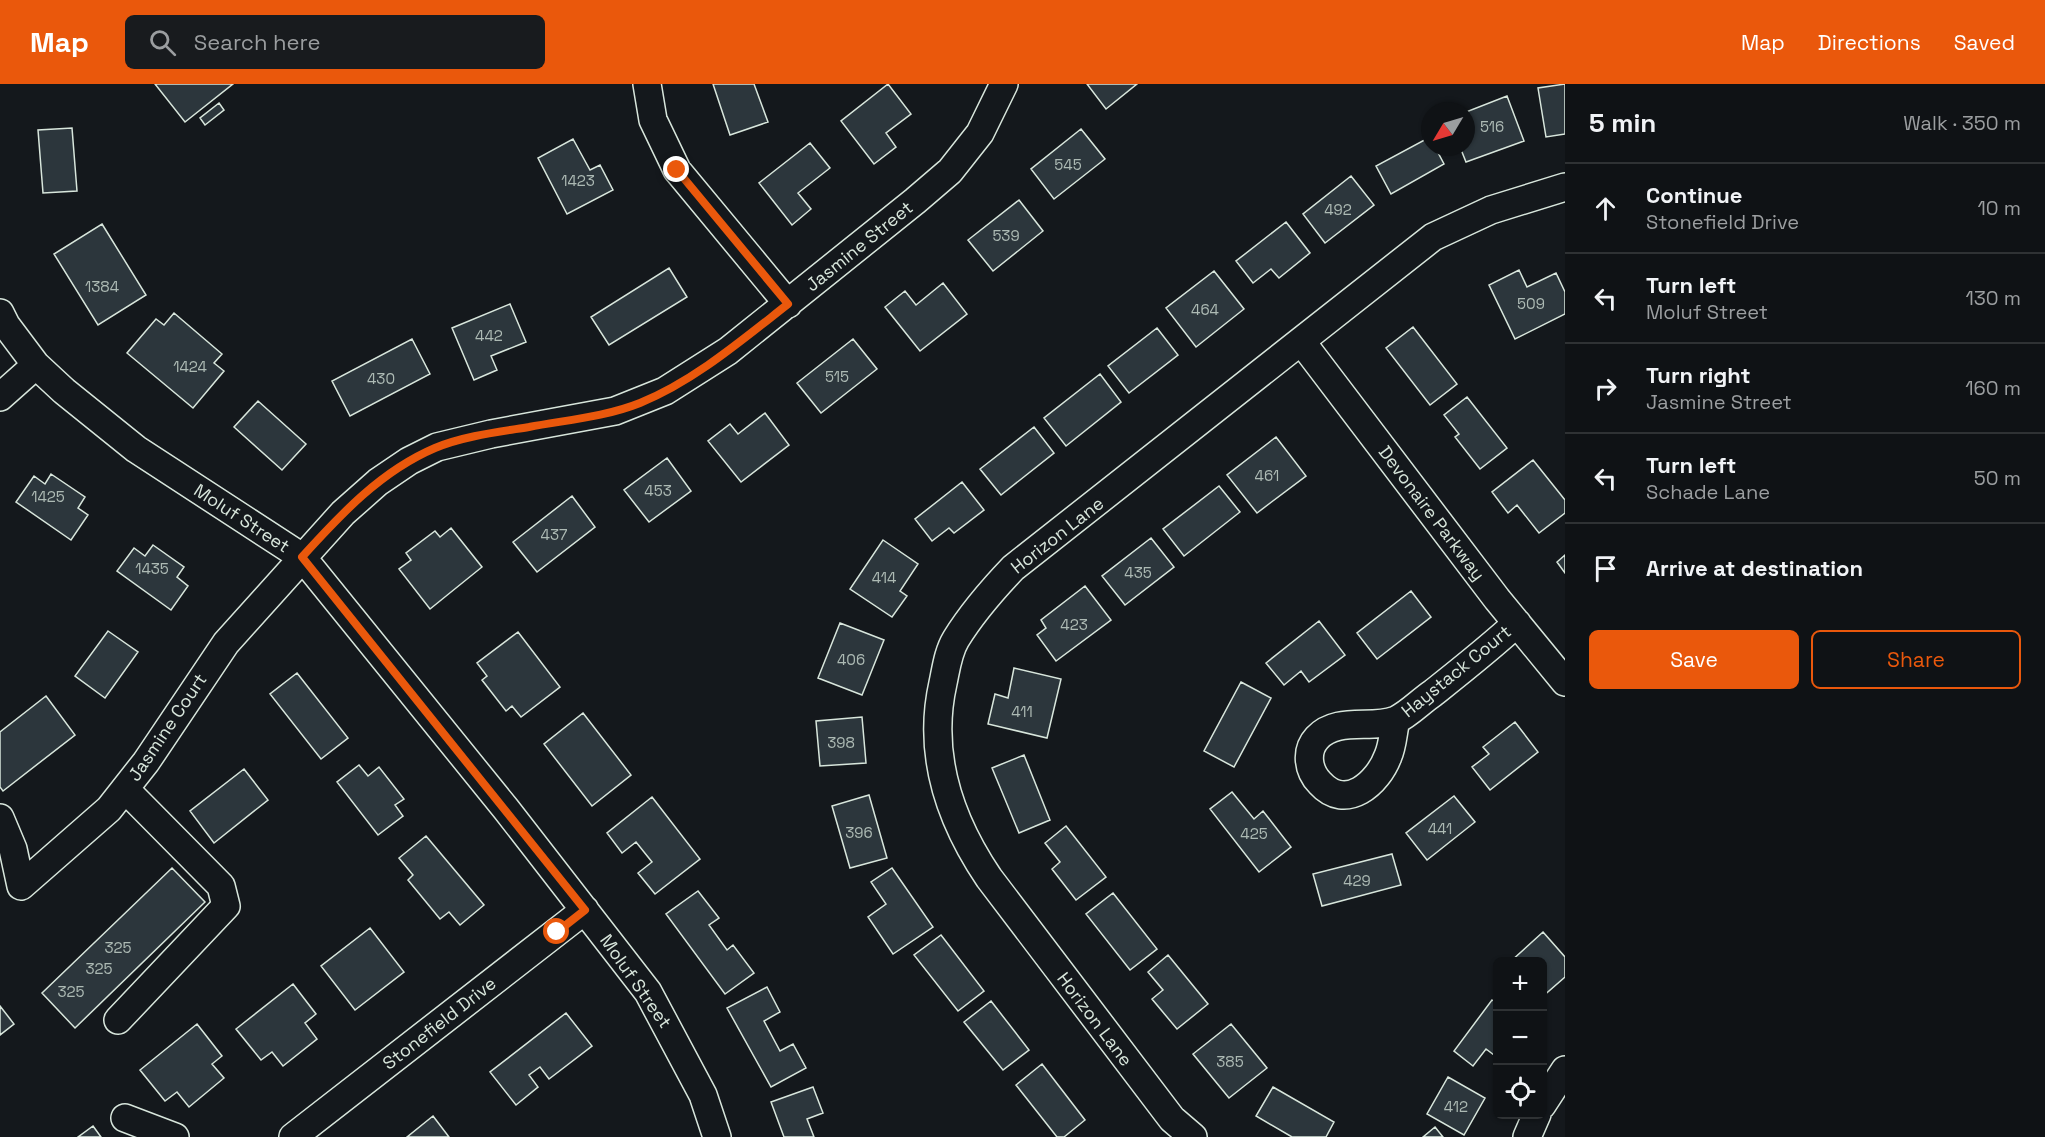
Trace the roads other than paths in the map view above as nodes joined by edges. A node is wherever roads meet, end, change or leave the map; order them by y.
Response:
1 (647, 84) edge
2 (1004, 84) edge
3 (1565, 187) edge
4 (788, 304) junction
5 (0, 313) edge
6 (1301, 341) junction
7 (36, 365) junction
8 (0, 397) edge
9 (302, 557) junction
10 (1517, 623) junction
11 (1565, 682) edge
12 (1395, 720) dead end
13 (125, 789) junction
14 (0, 818) edge
15 (585, 910) junction
16 (118, 1020) dead end
17 (1565, 1070) edge
18 (1547, 1097) edge
19 (125, 1118) dead end
20 (1535, 1119) edge
21 (175, 1137) edge
22 (293, 1137) edge
23 (717, 1137) edge
24 (1193, 1137) edge
25 (1527, 1137) edge

1 - 4 street
2 - 4 street, Jasmine Street
3 - 6 street, Horizon Lane
4 - 9 street, Jasmine Street
5 - 7 street, Moluf Street
6 - 10 street, Devonaire Parkway
6 - 24 street, Horizon Lane
7 - 8 street
7 - 9 street, Moluf Street
9 - 13 street, Jasmine Court
9 - 15 street, Moluf Street
10 - 11 street, Devonaire Parkway
10 - 12 street, Haystack Court
13 - 14 street, Jasmine Court
13 - 16 street
15 - 22 street, Stonefield Drive
15 - 23 street, Moluf Street
17 - 18 street
19 - 21 street
20 - 25 street

